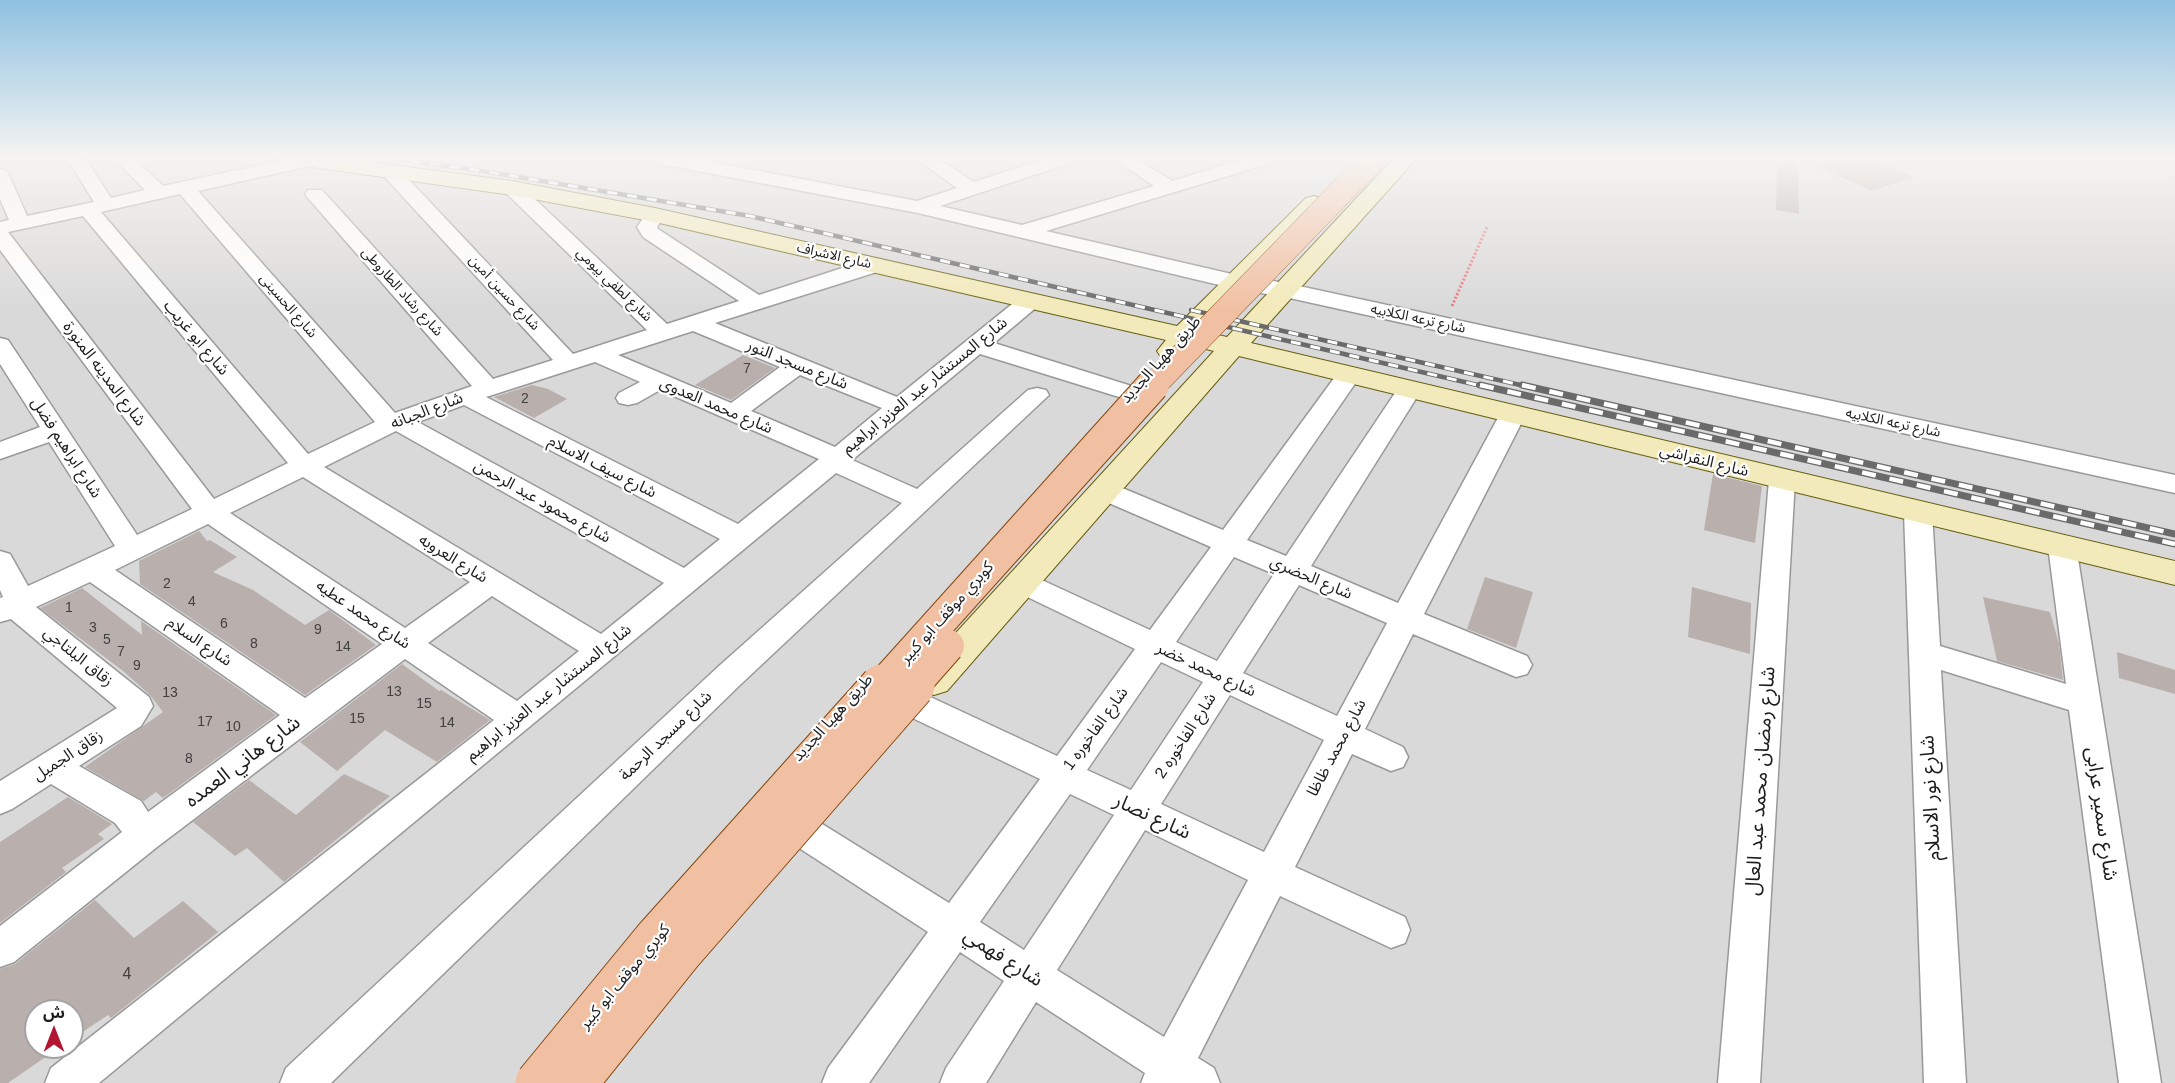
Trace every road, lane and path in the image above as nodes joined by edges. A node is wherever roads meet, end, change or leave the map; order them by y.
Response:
1 (6, 209) edge
2 (91, 209) edge
3 (98, 209) edge
4 (203, 209) edge
5 (327, 209) edge
6 (425, 209) edge
7 (533, 209) edge
8 (621, 209) edge
9 (925, 209) edge
10 (1099, 209) edge
11 (1310, 209) edge
12 (1325, 209) edge
13 (1344, 209) edge
14 (1358, 209) edge
15 (655, 215) junction
16 (1487, 227) dead end
17 (0, 228) edge
18 (10, 230) edge
19 (1023, 231) junction
20 (875, 265) junction
21 (1236, 282) junction
22 (1285, 290) junction
23 (1030, 301) junction
24 (756, 303) junction
25 (693, 323) junction
26 (1440, 324) junction
27 (663, 333) junction
28 (1185, 336) junction
29 (0, 345) edge
30 (977, 345) junction
31 (1234, 347) junction
32 (596, 354) junction
33 (569, 363) junction
34 (798, 365) junction
35 (1349, 375) junction
36 (659, 381) junction
37 (1410, 389) junction
38 (477, 393) junction
39 (1132, 394) junction
40 (1037, 395) dead end
41 (628, 398) dead end
42 (901, 407) junction
43 (733, 413) junction
44 (1513, 414) junction
45 (394, 423) junction
46 (54, 431) junction
47 (0, 451) edge
48 (834, 459) junction
49 (305, 466) junction
50 (1782, 480) junction
51 (2175, 484) edge
52 (1105, 491) junction
53 (921, 501) junction
54 (209, 512) junction
55 (1918, 512) junction
56 (740, 537) junction
57 (1229, 543) junction
58 (2062, 546) junction
59 (132, 550) junction
60 (0, 561) edge
61 (92, 569) junction
62 (1293, 570) junction
63 (2175, 573) edge
64 (491, 582) junction
65 (686, 582) junction
66 (1021, 582) junction
67 (12, 606) edge
68 (1406, 618) junction
69 (405, 643) junction
70 (1155, 646) junction
71 (602, 650) junction
72 (1924, 653) junction
73 (1516, 665) dead end
74 (1224, 678) junction
75 (2085, 702) junction
76 (914, 704) junction
77 (135, 712) joint
78 (305, 715) junction
79 (518, 719) junction
80 (1344, 735) junction
81 (1391, 758) dead end
82 (51, 767) junction
83 (1063, 775) junction
84 (5, 789) edge
85 (1138, 810) junction
86 (806, 833) junction
87 (144, 836) junction
88 (1271, 874) junction
89 (954, 927) junction
90 (1390, 930) dead end
91 (0, 949) edge
92 (1031, 975) junction
93 (1177, 1077) edge
94 (66, 1083) edge
95 (301, 1083) edge
96 (519, 1083) edge
97 (537, 1083) edge
98 (576, 1083) edge
99 (598, 1083) edge
100 (843, 1083) edge
101 (961, 1083) edge
102 (1739, 1083) edge
103 (1945, 1083) edge
104 (2140, 1083) edge

1 - 18 street, شارع المدينه المنورة
2 - 18 street
3 - 49 street, شارع ابو غريب
4 - 45 street, شارع الحسينى
5 - 38 street, شارع رشاد الطاروطى
6 - 33 street, شارع حسين أمين
7 - 27 street, شارع لطفي بيومي
8 - 15 street, شارع الاشراف
9 - 19 street, شارع ترعه الكلابيه
10 - 19 street
11 - 21 street, طريق ههيا الجديد
12 - 97 main road, كوبري موقف ابو كبير, bridge
13 - 98 main road, كوبري موقف ابو كبير, bridge
14 - 22 street
15 - 20 street, شارع الاشراف
15 - 24 street
16 - 26 path
17 - 18 street
18 - 54 street, شارع المدينه المنورة
19 - 21 street, شارع ترعه الكلابيه
20 - 23 street, شارع الاشراف
20 - 24 street, شارع الجبانه
21 - 22 street, شارع ترعه الكلابيه
21 - 28 street, طريق ههيا الجديد
22 - 26 street, شارع ترعه الكلابيه
22 - 31 street
23 - 28 street, شارع الاشراف
23 - 30 street, شارع المستشار عبد العزيز ابراهيم
24 - 25 street, شارع الجبانه
25 - 27 street, شارع الجبانه
25 - 34 street, شارع مسجد النور
26 - 51 street, شارع ترعه الكلابيه
27 - 32 street, شارع الجبانه
28 - 31 street, شارع الاشراف
28 - 39 street, طريق ههيا الجديد
29 - 46 street, شارع ابراهيم فضل
30 - 39 street
30 - 42 street, شارع المستشار عبد العزيز ابراهيم
31 - 35 street, شارع النقراشي
31 - 52 street
32 - 33 street, شارع الجبانه
32 - 36 street, شارع محمد العدوى
33 - 38 street, شارع الجبانه
34 - 42 street, شارع مسجد النور
34 - 43 street
35 - 37 street, شارع النقراشي
35 - 57 street, شارع الفاخوره 1
36 - 41 street
36 - 43 street, شارع محمد العدوى
37 - 44 street, شارع النقراشي
37 - 62 street, شارع الفاخوره 2
38 - 45 street, شارع الجبانه
38 - 56 street, شارع سيف الاسلام
39 - 96 street, طريق ههيا الجديد
40 - 53 street, شارع مسجد الرحمة
42 - 48 street, شارع المستشار عبد العزيز ابراهيم
43 - 48 street, شارع محمد العدوى
44 - 50 street, شارع النقراشي
44 - 68 street, شارع محمد ظاظا
45 - 49 street, شارع الجبانه
45 - 65 street, شارع محمود عبد الرحمن
46 - 47 street
46 - 59 street, شارع ابراهيم فضل
48 - 53 street, شارع محمد العدوى
48 - 56 street, شارع المستشار عبد العزيز ابراهيم
49 - 54 street, شارع الجبانه
49 - 64 street, شارع العروبه
50 - 55 street, شارع النقراشي
50 - 102 street, شارع رمضان محمد عبد العال
52 - 57 street, شارع الحضري
52 - 66 street
53 - 95 street, شارع مسجد الرحمة
54 - 59 street, شارع الجبانه
54 - 69 street, شارع محمد عطيه
55 - 58 street, شارع النقراشي
55 - 72 street, شارع نور الاسلام
56 - 65 street, شارع المستشار عبد العزيز ابراهيم
57 - 62 street, شارع الحضري
57 - 70 street, شارع الفاخوره 1
58 - 63 street, شارع النقراشي
58 - 75 street, شارع سمير عرابى
59 - 61 street, شارع الجبانه
60 - 67 street
61 - 67 street, شارع الجبانه
61 - 78 street, شارع السلام
62 - 68 street, شارع الحضري
62 - 74 street, شارع الفاخوره 2
64 - 69 street, شارع هاني العمده
64 - 71 street, شارع العروبه
65 - 71 street, شارع المستشار عبد العزيز ابراهيم
66 - 70 street, شارع محمد خضر
66 - 76 street
67 - 77 street, زقاق البلتاجي
68 - 73 street, شارع الحضري
68 - 80 street, شارع محمد ظاظا
69 - 78 street, شارع هاني العمده
69 - 79 street, شارع محمد عطيه
70 - 74 street, شارع محمد خضر
70 - 83 street, شارع الفاخوره 1
71 - 79 street, شارع المستشار عبد العزيز ابراهيم
72 - 75 street
72 - 103 street, شارع نور الاسلام
74 - 80 street, شارع محمد خضر
74 - 85 street, شارع الفاخوره 2
75 - 104 street, شارع سمير عرابى
76 - 83 street, شارع نصار
76 - 86 street
77 - 82 street, زقاق الجميل
78 - 87 street, شارع هاني العمده
79 - 94 street, شارع المستشار عبد العزيز ابراهيم
80 - 81 street, شارع محمد خضر
80 - 88 street, شارع محمد ظاظا
82 - 84 street, زقاق الجميل
82 - 87 street
83 - 85 street, شارع نصار
83 - 89 street, شارع الفاخوره 1
85 - 88 street, شارع نصار
85 - 92 street, شارع الفاخوره 2
86 - 89 street, شارع فهمي
86 - 99 street
87 - 91 street, شارع هاني العمده
88 - 90 street, شارع نصار
88 - 93 street, شارع محمد ظاظا
89 - 92 street, شارع فهمي
89 - 100 street, شارع الفاخوره 1
92 - 93 street, شارع فهمي
92 - 101 street, شارع الفاخوره 2

